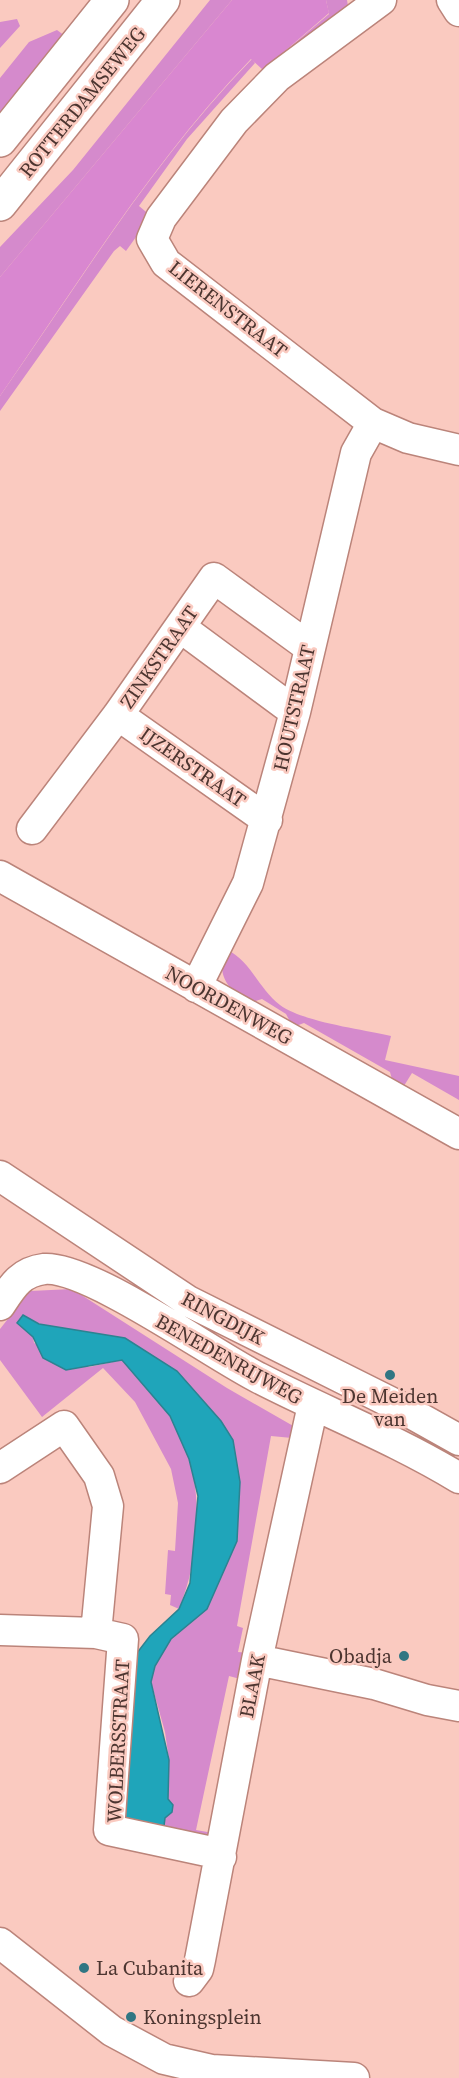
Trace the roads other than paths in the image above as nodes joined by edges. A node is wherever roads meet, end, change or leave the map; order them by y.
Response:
1 (112, 0) edge
2 (164, 0) edge
3 (381, 0) edge
4 (452, 0) edge
5 (459, 11) edge
6 (0, 140) edge
7 (0, 204) edge
8 (373, 423) junction
9 (459, 450) edge
10 (180, 627) junction
11 (309, 647) junction
12 (295, 712) junction
13 (118, 715) junction
14 (267, 820) junction
15 (32, 829) dead end
16 (0, 876) edge
17 (196, 987) junction
18 (459, 1134) edge
19 (0, 1176) edge
20 (4, 1286) edge
21 (314, 1405) junction
22 (459, 1440) edge
23 (0, 1468) edge
24 (459, 1478) edge
25 (0, 1630) edge
26 (96, 1633) junction
27 (257, 1660) junction
28 (459, 1706) edge
29 (221, 1852) junction
30 (0, 1943) edge
31 (193, 1975) dead end
32 (354, 2078) edge

1 - 6 main road, ROTTERDAMSEWEG
2 - 7 main road, ROTTERDAMSEWEG
3 - 8 street, LIERENSTRAAT
4 - 5 street
8 - 9 street, LIERENSTRAAT
8 - 11 street, HOUTSTRAAT
10 - 11 street, ZINKSTRAAT
10 - 12 street
10 - 13 street, ZINKSTRAAT
11 - 12 street, HOUTSTRAAT
12 - 14 street, HOUTSTRAAT
13 - 14 street, IJZERSTRAAT
13 - 15 street, ZINKSTRAAT
14 - 17 street, HOUTSTRAAT
16 - 17 street, NOORDENWEG
17 - 18 street, NOORDENWEG
19 - 22 street, RINGDIJK
20 - 21 street, BENEDENRIJWEG
21 - 24 street, BENEDENRIJWEG
21 - 27 street, BLAAK
23 - 26 street, WOLBERSSTRAAT
25 - 26 street, WOLBERSSTRAAT
26 - 29 street, WOLBERSSTRAAT
27 - 28 street
27 - 29 street, BLAAK
29 - 31 street, BLAAK
30 - 32 street

